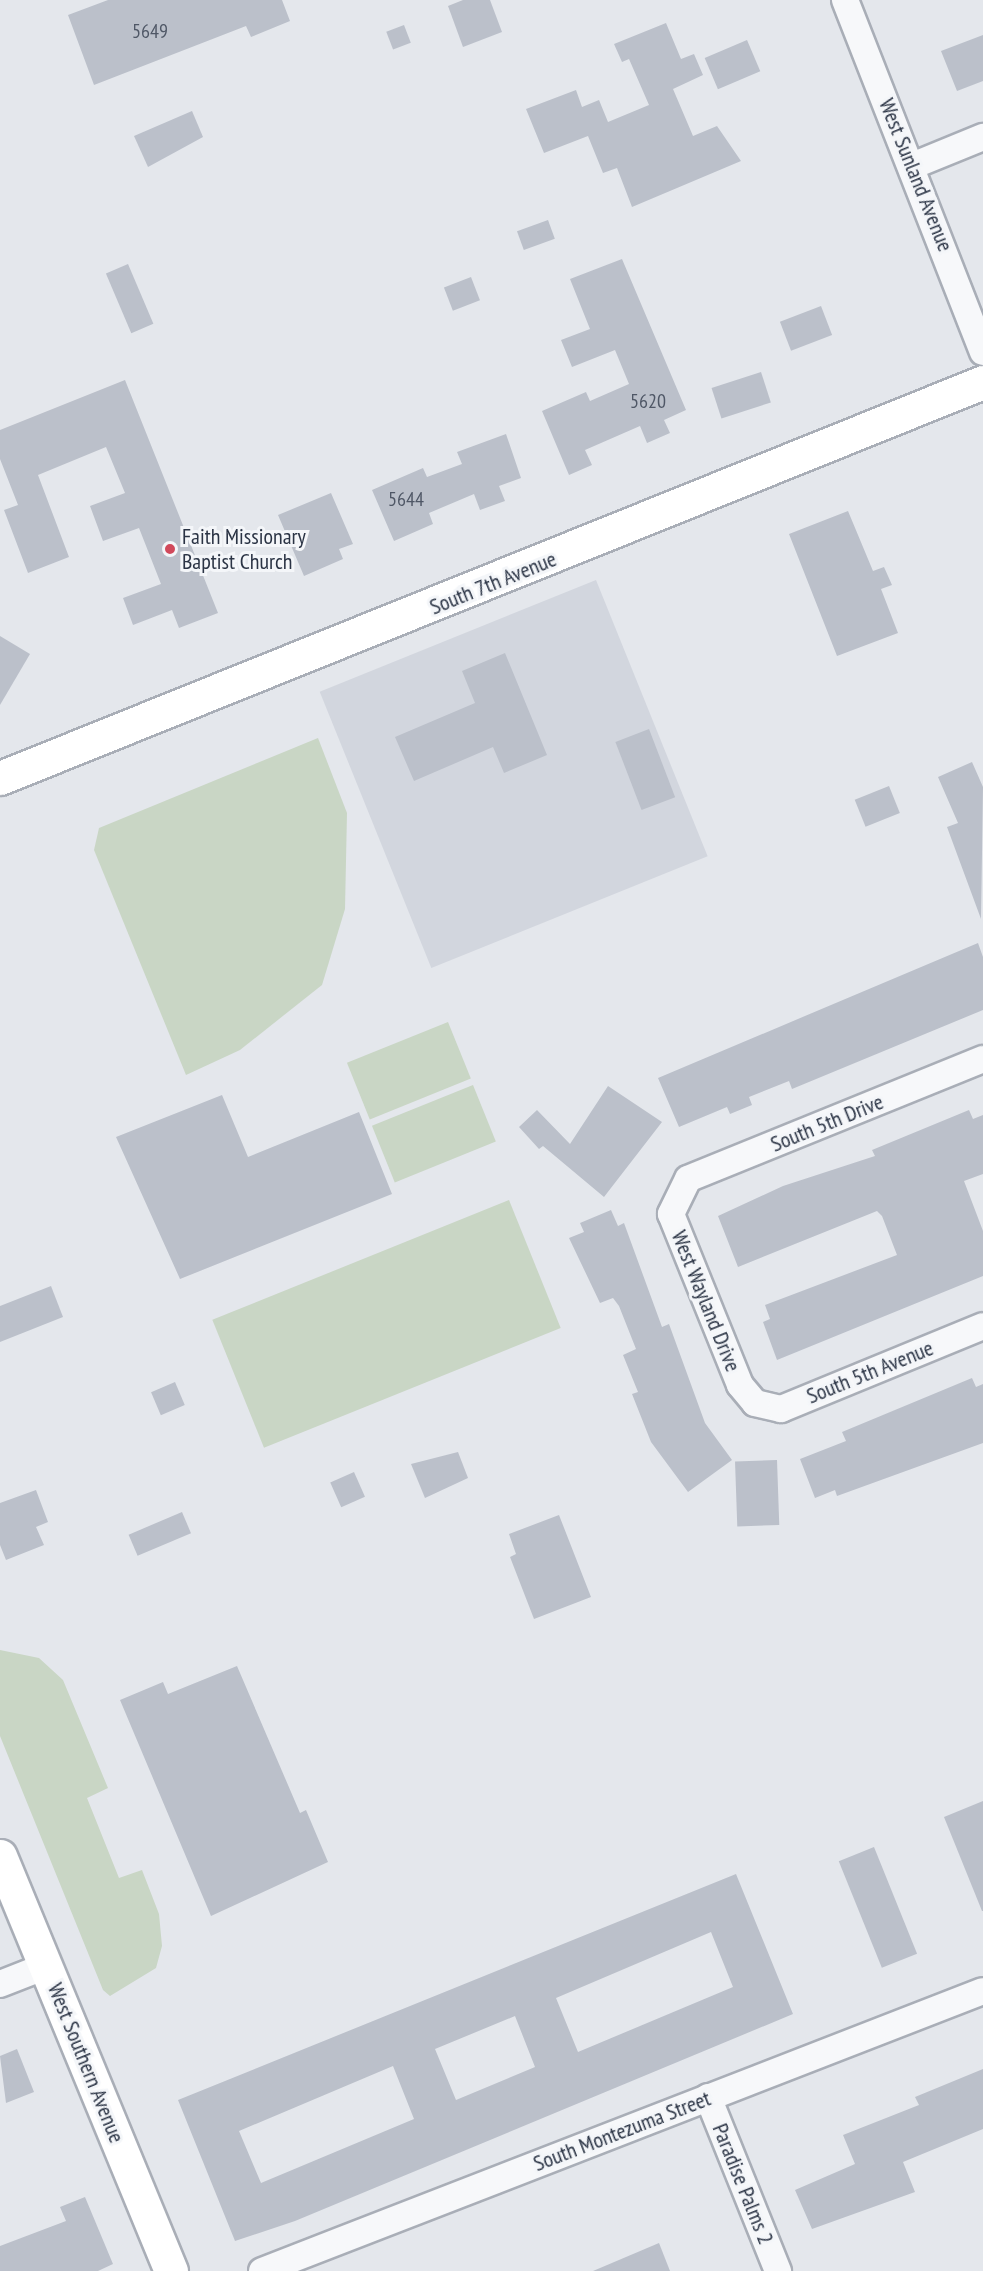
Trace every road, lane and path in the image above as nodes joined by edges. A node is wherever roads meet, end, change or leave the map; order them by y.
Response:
1 (845, 0) edge
2 (983, 137) edge
3 (912, 166) junction
4 (983, 352) edge
5 (983, 382) edge
6 (0, 778) edge
7 (983, 1059) edge
8 (676, 1194) joint
9 (983, 1326) edge
10 (755, 1403) joint
11 (0, 1856) edge
12 (46, 1966) junction
13 (0, 1984) edge
14 (983, 1991) edge
15 (708, 2097) junction
16 (171, 2271) edge
17 (262, 2271) edge
18 (778, 2271) edge

1 - 3 street, West Sunland Avenue
2 - 3 street
3 - 4 street, West Sunland Avenue
5 - 6 main road, South 7th Avenue
7 - 8 street, South 5th Drive
8 - 10 street, West Wayland Drive
9 - 10 street, South 5th Avenue
11 - 12 main road, West Southern Avenue
12 - 13 street
12 - 16 main road, West Southern Avenue
14 - 15 street, South Montezuma Street
15 - 17 street, South Montezuma Street
15 - 18 street, Paradise Palms 2

